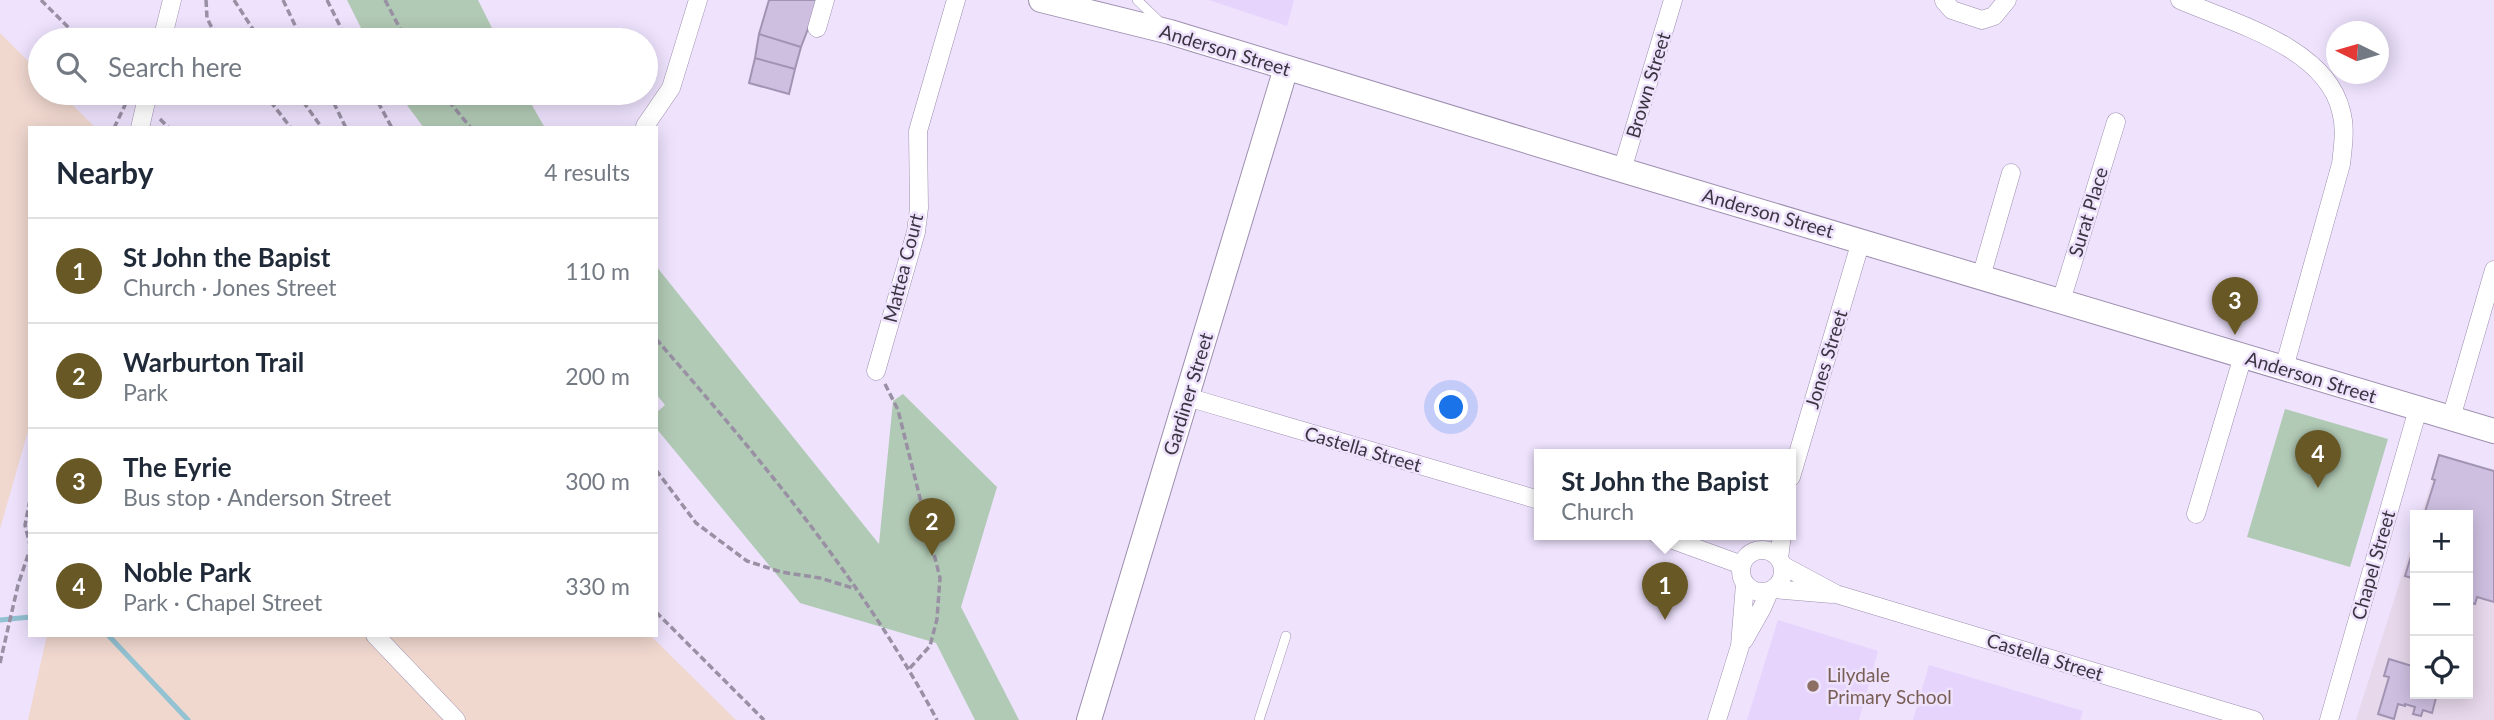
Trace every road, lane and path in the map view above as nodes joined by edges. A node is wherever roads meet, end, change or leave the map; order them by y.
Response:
1 (41, 0) edge
2 (172, 0) edge
3 (206, 0) edge
4 (234, 0) edge
5 (283, 0) edge
6 (327, 0) edge
7 (386, 0) edge
8 (698, 0) edge
9 (825, 0) edge
10 (956, 0) edge
11 (1041, 0) edge
12 (1137, 0) edge
13 (1673, 0) edge
14 (2007, 0) edge
15 (2180, 0) edge
16 (1944, 1) edge
17 (69, 28) edge
18 (165, 28) edge
19 (212, 28) edge
20 (252, 28) edge
21 (296, 28) edge
22 (341, 28) edge
23 (400, 28) edge
24 (817, 28) dead end
25 (1170, 32) junction
26 (1286, 68) junction
27 (125, 105) edge
28 (145, 105) edge
29 (273, 105) edge
30 (305, 105) edge
31 (335, 105) edge
32 (380, 105) edge
33 (452, 105) edge
34 (2116, 122) dead end
35 (115, 126) edge
36 (140, 126) edge
37 (289, 126) edge
38 (320, 126) edge
39 (345, 126) edge
40 (391, 126) edge
41 (469, 126) edge
42 (645, 126) dead end
43 (1622, 170) junction
44 (2011, 173) dead end
45 (1861, 241) junction
46 (2494, 270) edge
47 (1981, 277) junction
48 (2061, 301) junction
49 (658, 342) edge
50 (2243, 356) junction
51 (2284, 368) junction
52 (876, 371) joint
53 (1187, 397) junction
54 (2417, 409) junction
55 (2451, 418) junction
56 (2494, 431) edge
57 (1796, 460) edge
58 (658, 473) edge
59 (1534, 499) edge
60 (28, 510) edge
61 (2196, 514) dead end
62 (28, 538) edge
63 (1673, 540) edge
64 (1783, 540) edge
65 (1760, 542) edge
66 (28, 554) edge
67 (1781, 562) junction
68 (1742, 565) junction
69 (1745, 584) junction
70 (858, 590) junction
71 (1771, 591) junction
72 (1836, 594) junction
73 (658, 614) edge
74 (1286, 636) dead end
75 (377, 637) edge
76 (1741, 646) junction
77 (0, 663) edge
78 (909, 669) junction
79 (456, 720) edge
80 (764, 720) edge
81 (937, 720) edge
82 (1088, 720) edge
83 (1259, 720) edge
84 (1717, 720) edge
85 (2254, 720) edge
86 (2329, 720) edge

1 - 17 path
2 - 18 street
3 - 19 path
4 - 20 path
5 - 21 path
6 - 22 path
7 - 23 path
8 - 42 street
9 - 24 street
10 - 52 street, Mattea Court
11 - 25 main road, Anderson Street
12 - 25 lane
13 - 43 street, Brown Street
14 - 16 street
15 - 51 street
25 - 26 main road, Anderson Street
26 - 43 main road, Anderson Street
26 - 53 main road, Gardiner Street
27 - 35 path
28 - 36 street
29 - 37 path
30 - 38 path
31 - 39 path
32 - 40 path
33 - 41 path
34 - 48 street, Surat Place
43 - 45 main road, Anderson Street
44 - 47 street
45 - 47 main road, Anderson Street
45 - 57 street, Jones Street
46 - 55 street
47 - 48 main road, Anderson Street
48 - 50 main road, Anderson Street
49 - 70 path
50 - 51 main road, Anderson Street
50 - 61 street
51 - 54 main road, Anderson Street
52 - 78 path
53 - 59 street, Castella Street
53 - 82 main road, Gardiner Street
54 - 55 main road, Anderson Street
54 - 86 street, Chapel Street
55 - 56 main road, Anderson Street
58 - 70 path
60 - 62 path
63 - 68 street
64 - 67 street
65 - 67 street
65 - 68 street
66 - 77 path
67 - 71 street
67 - 72 street, Castella Street
68 - 69 street
69 - 71 street
69 - 76 street
70 - 78 path
71 - 72 street, Castella Street
71 - 76 street
72 - 85 street, Castella Street
73 - 80 path
74 - 83 lane
75 - 79 street
76 - 84 street
78 - 81 path

